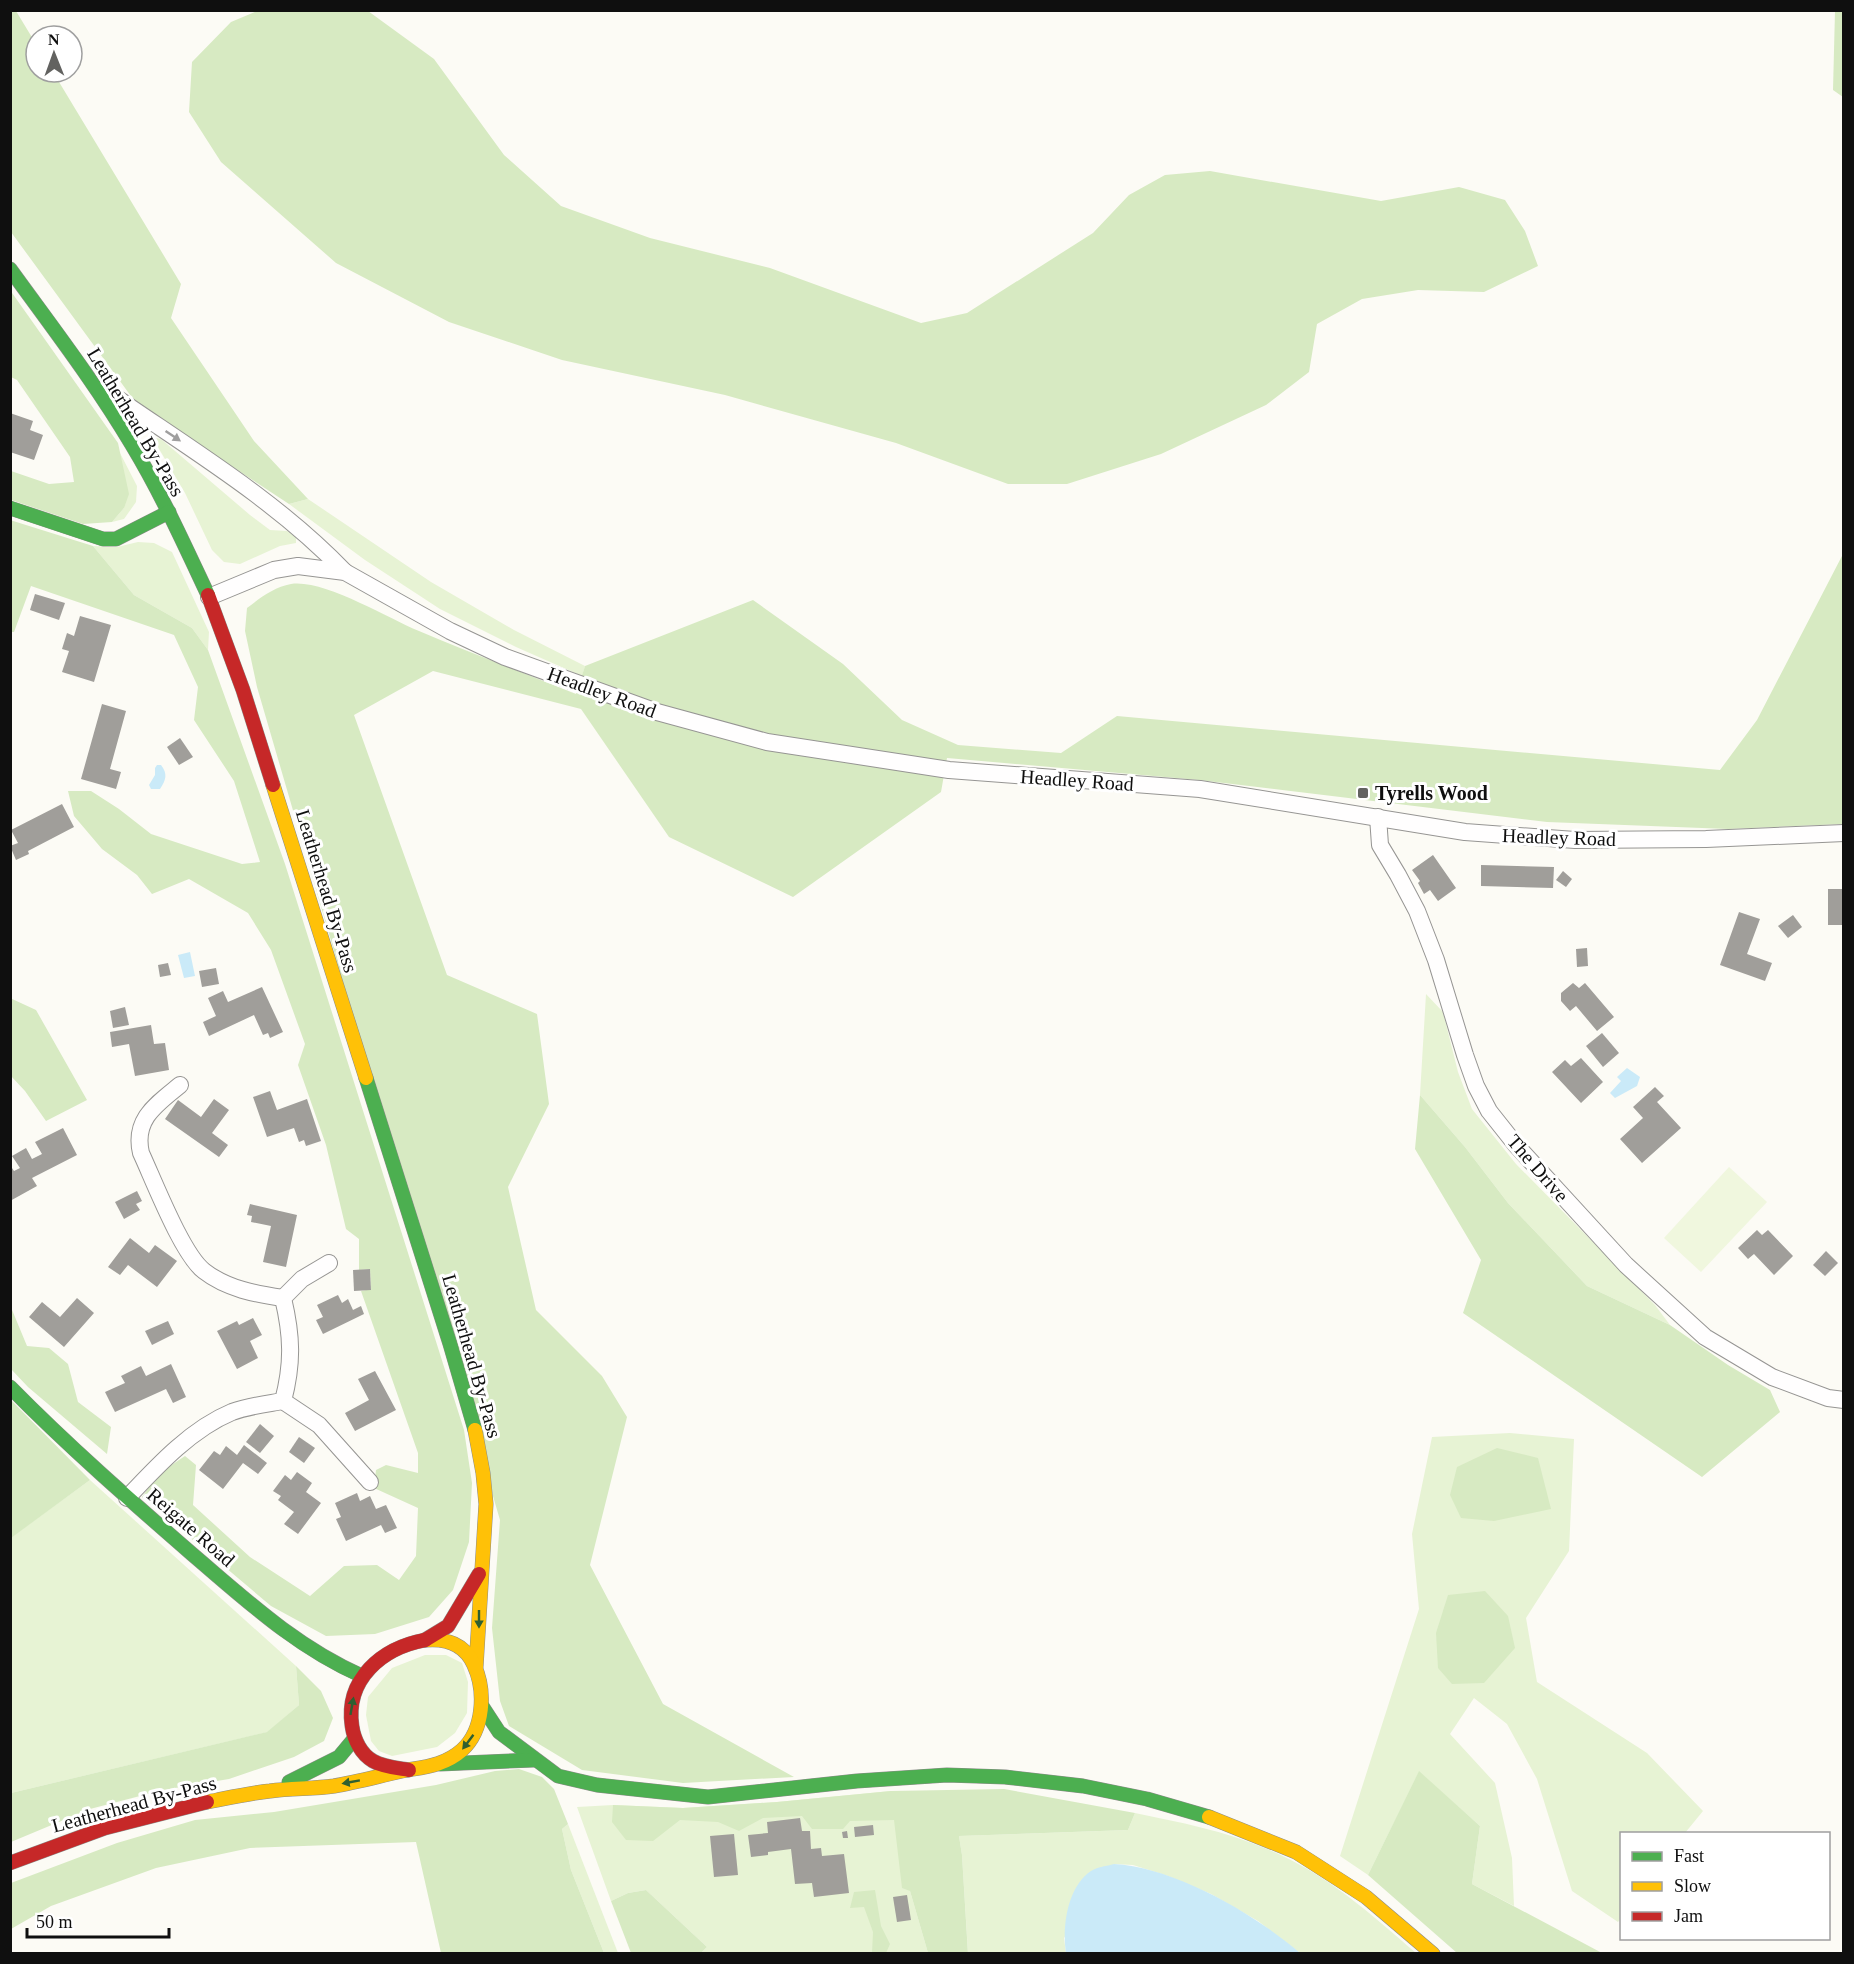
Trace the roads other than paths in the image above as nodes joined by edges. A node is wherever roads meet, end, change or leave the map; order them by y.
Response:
1 (10, 269) edge
2 (90, 379) junction
3 (10, 508) edge
4 (169, 512) junction
5 (345, 572) junction
6 (209, 597) junction
7 (1378, 817) junction
8 (1844, 833) edge
9 (180, 1084) dead end
10 (329, 1263) dead end
11 (283, 1298) junction
12 (10, 1387) edge
13 (1844, 1400) edge
14 (283, 1401) junction
15 (370, 1482) dead end
16 (127, 1498) junction
17 (481, 1571) junction
18 (425, 1640) junction
19 (476, 1667) junction
20 (362, 1676) junction
21 (482, 1706) junction
22 (354, 1739) junction
23 (534, 1760) junction
24 (438, 1764) junction
25 (409, 1770) junction
26 (270, 1791) junction
27 (10, 1863) edge
28 (1433, 1953) edge

1 - 2 main road, Leatherhead By-Pass
2 - 4 main road, Leatherhead By-Pass
2 -> 5 street, Headley Road
3 - 4 main road
4 - 6 main road, Leatherhead By-Pass
5 - 6 street, Headley Road
5 - 7 street, Headley Road
6 - 17 main road, Leatherhead By-Pass
7 - 8 street, Headley Road
7 - 13 street, The Drive
9 - 11 street
10 - 11 street
11 - 14 street
12 - 16 main road, Reigate Road
14 - 15 street
14 - 16 street
16 - 20 main road, Reigate Road
17 - 18 main road, Leatherhead By-Pass
17 -> 19 main road, Leatherhead By-Pass
18 - 19 main road
18 - 20 main road
19 - 21 main road
22 -> 20 main road
21 - 23 main road
21 -> 24 main road
22 - 25 main road
22 - 26 main road, Leatherhead By-Pass
23 - 24 main road
23 - 28 main road
24 - 25 main road
25 -> 26 main road, Leatherhead By-Pass
26 - 27 main road, Leatherhead By-Pass

